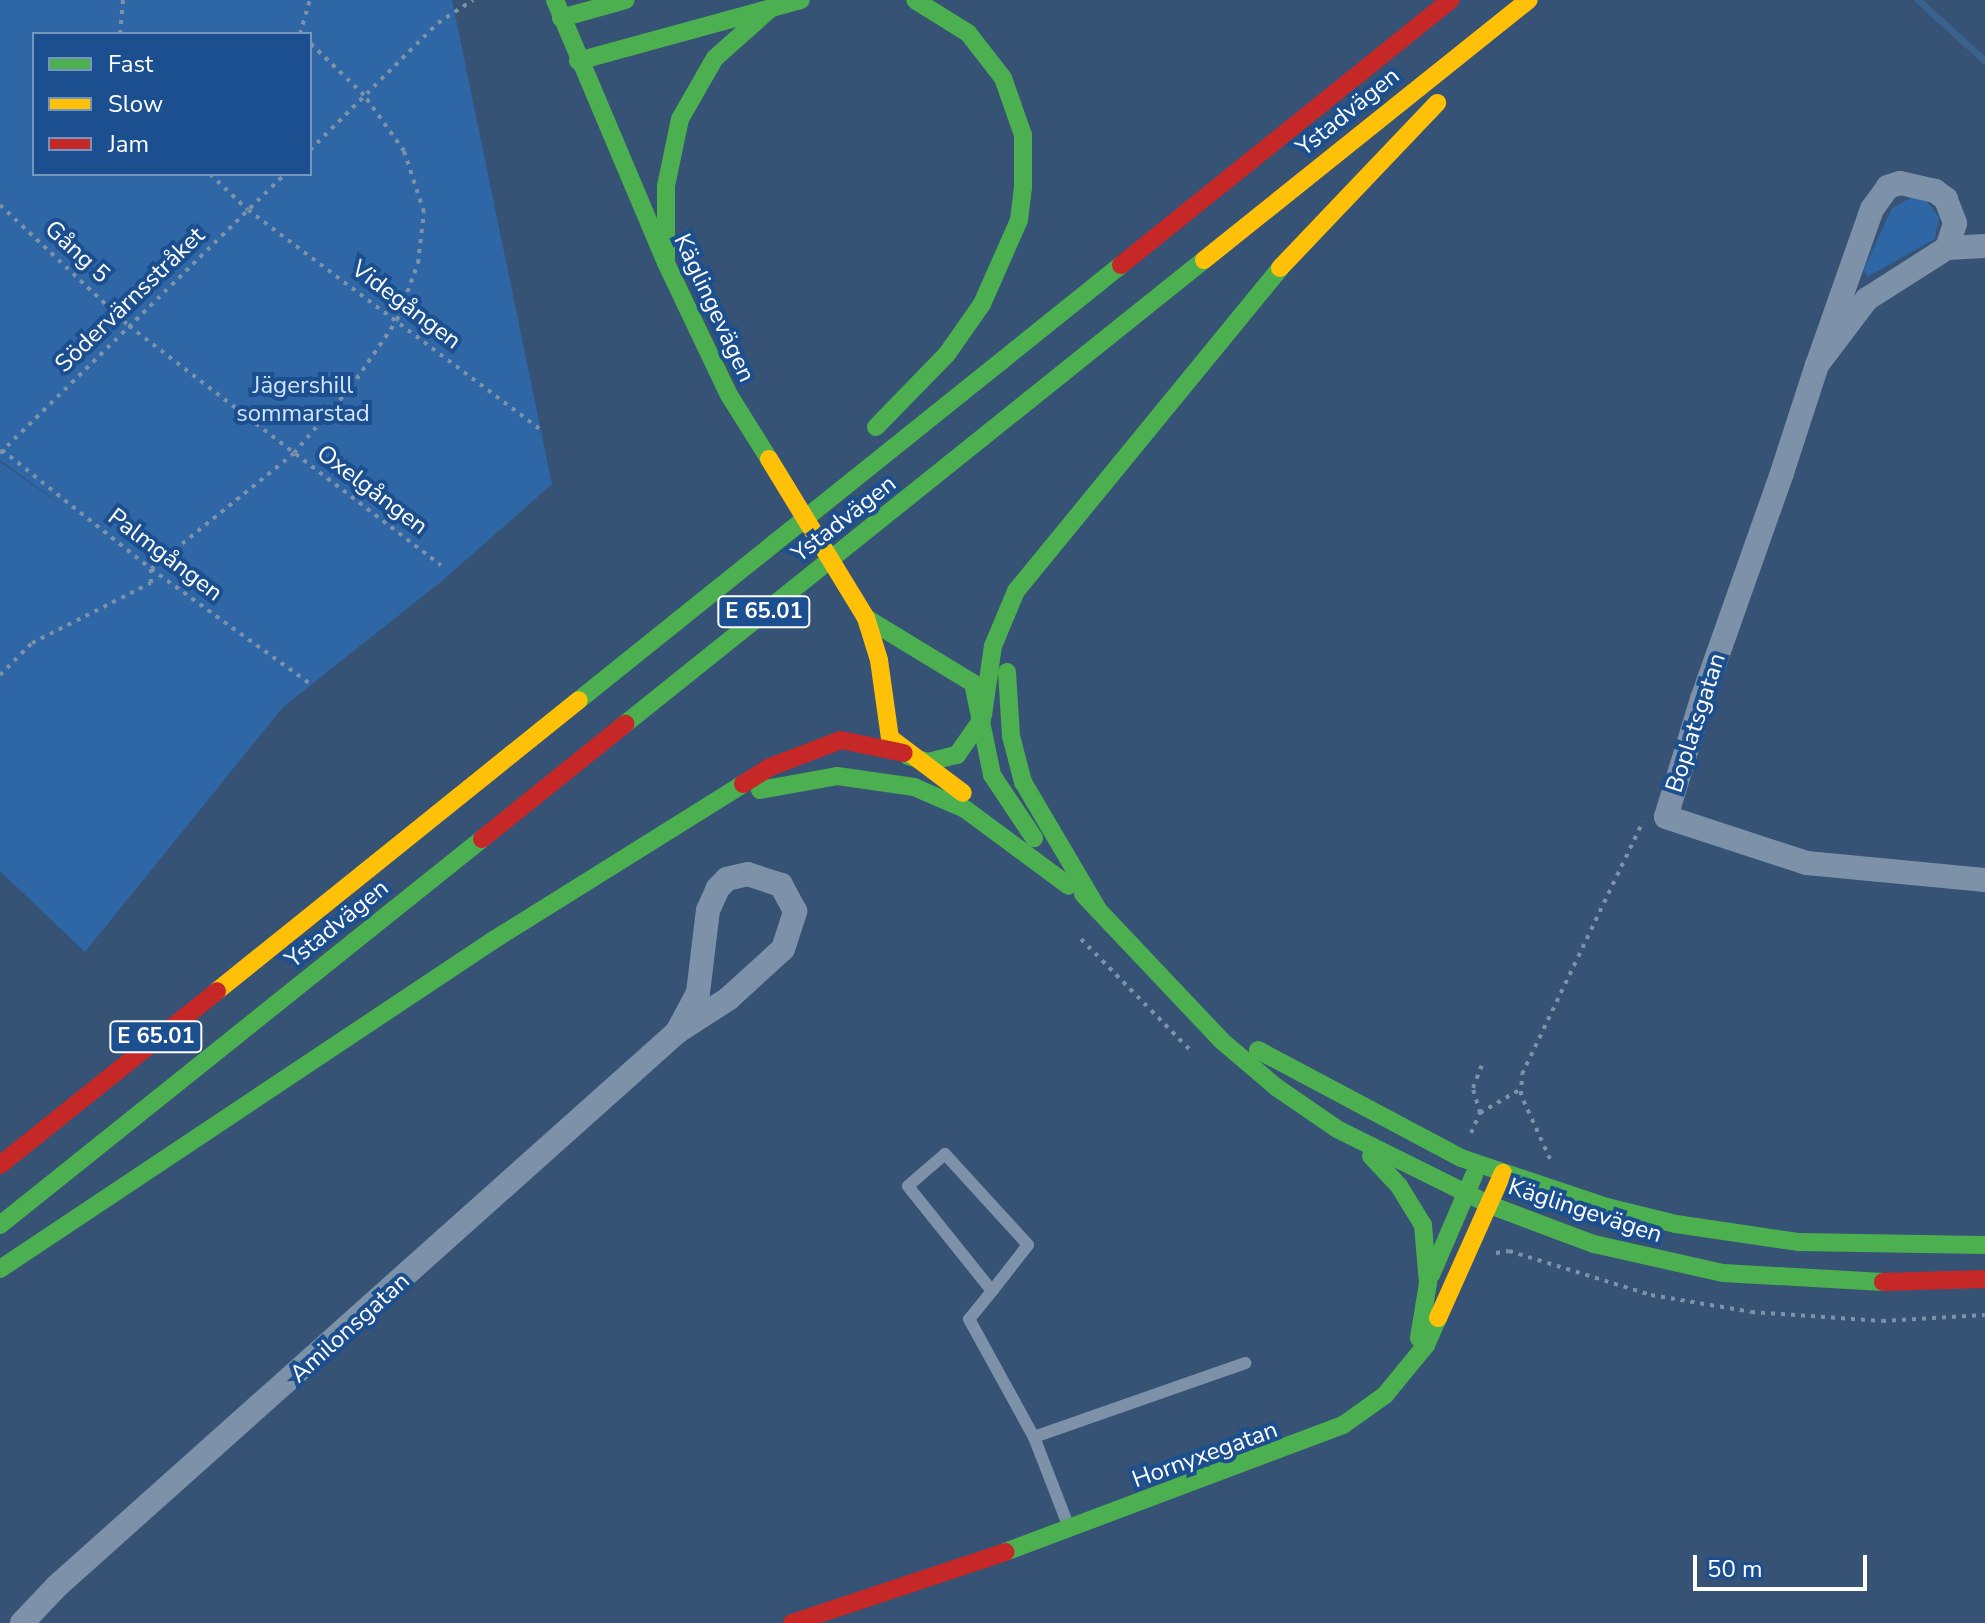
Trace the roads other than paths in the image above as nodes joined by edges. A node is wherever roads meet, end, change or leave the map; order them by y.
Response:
1 (626, 0) edge
2 (801, 0) edge
3 (915, 0) edge
4 (1451, 0) edge
5 (1529, 0) edge
6 (1549, 8) dead end
7 (558, 9) edge
8 (770, 9) junction
9 (578, 61) junction
10 (1985, 246) edge
11 (1947, 248) junction
12 (666, 263) junction
13 (1817, 365) junction
14 (860, 441) dead end
15 (807, 490) dead end
16 (1076, 520) junction
17 (864, 615) junction
18 (648, 640) junction
19 (982, 717) junction
20 (906, 755) junction
21 (720, 799) junction
22 (1041, 848) junction
23 (1985, 880) edge
24 (1099, 911) junction
25 (1185, 1003) junction
26 (677, 1032) junction
27 (1337, 1129) junction
28 (0, 1165) edge
29 (1479, 1165) junction
30 (1503, 1173) junction
31 (1466, 1194) junction
32 (1490, 1205) junction
33 (0, 1225) edge
34 (1985, 1245) edge
35 (0, 1269) edge
36 (1985, 1279) edge
37 (1428, 1283) junction
38 (992, 1291) junction
39 (1245, 1363) dead end
40 (1406, 1372) junction
41 (1034, 1437) junction
42 (1070, 1530) junction
43 (22, 1623) edge
44 (792, 1623) edge

1 - 7 main road
2 - 8 main road
3 - 14 main road
4 - 18 main road, Ystadvägen / E 65.01
5 - 33 main road, Ystadvägen / E 65.01
6 - 16 main road
7 - 9 main road, Käglingevägen
8 - 9 main road
8 - 12 main road
9 - 12 main road, Käglingevägen
10 - 11 street
11 - 13 street, Boplatsgatan
11 - 13 street, Boplatsgatan
12 - 17 main road, Käglingevägen
13 - 23 street, Boplatsgatan
15 - 18 main road
16 - 19 main road
16 - 24 main road
17 - 19 main road, Käglingevägen
17 - 20 main road, Käglingevägen
18 - 28 main road, Ystadvägen / E 65.01
19 - 20 main road
19 - 22 main road, Käglingevägen
20 - 21 main road
20 - 22 main road, Käglingevägen
21 - 24 main road
21 - 35 main road
22 - 24 main road, Käglingevägen
24 - 25 main road, Käglingevägen
25 - 27 main road, Käglingevägen
25 - 29 main road, Käglingevägen
26 - 26 street, Amilonsgatan
26 - 43 street, Amilonsgatan
27 - 31 main road, Käglingevägen
27 - 37 main road
29 - 30 main road, Käglingevägen
29 - 31 main road
30 - 32 main road, Hornyxegatan
30 - 34 main road, Käglingevägen
31 - 32 main road, Käglingevägen
31 - 37 main road
32 - 36 main road, Käglingevägen
32 - 40 main road, Hornyxegatan
37 - 40 main road
38 - 38 lane
38 - 41 lane
39 - 41 lane
40 - 42 main road, Hornyxegatan
41 - 42 lane
42 - 44 main road, Hornyxegatan

